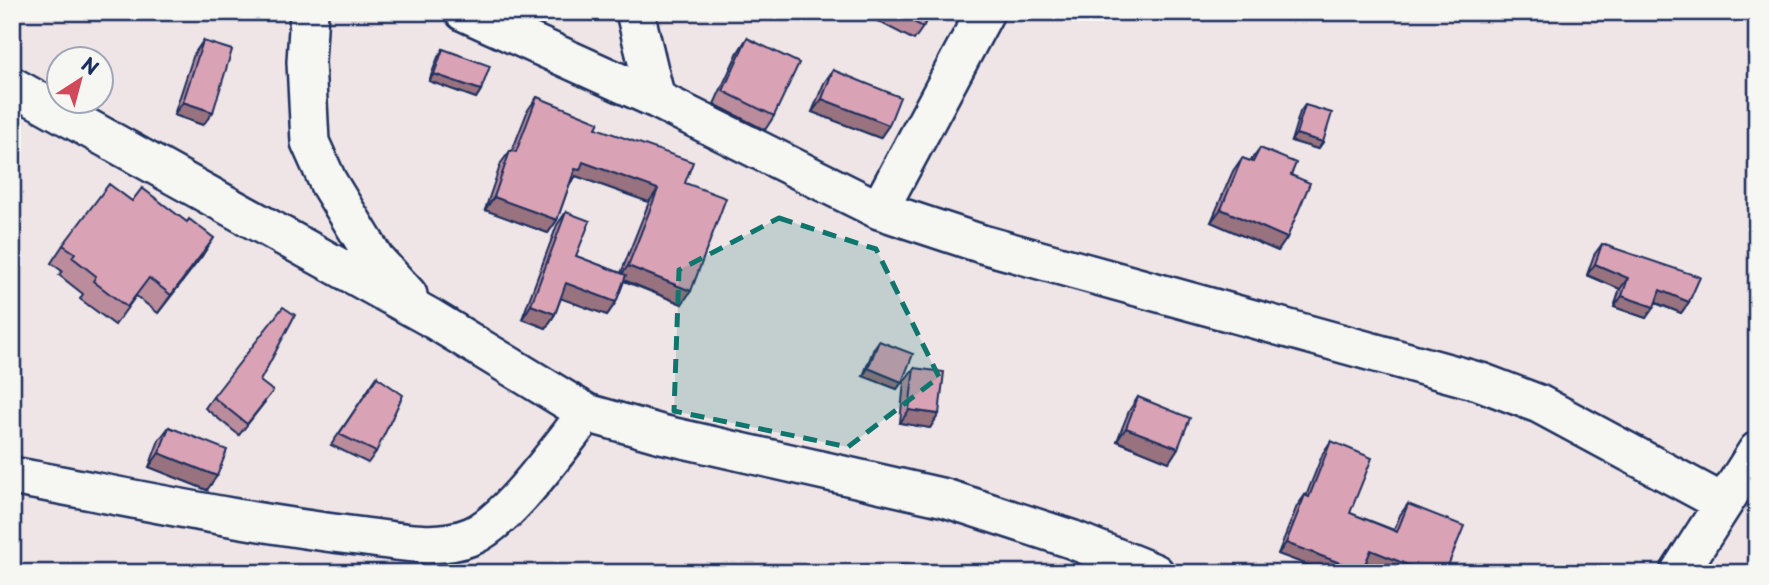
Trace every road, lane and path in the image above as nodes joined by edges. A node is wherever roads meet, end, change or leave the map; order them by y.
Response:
1 (309, 12) edge
2 (464, 12) edge
3 (635, 12) edge
4 (985, 12) edge
5 (12, 86) edge
6 (656, 99) junction
7 (879, 210) junction
8 (430, 318) junction
9 (587, 413) junction
10 (1757, 451) edge
11 (12, 476) edge
12 (1723, 503) junction
13 (1155, 573) edge
14 (1679, 573) edge

1 - 8 street
2 - 6 street
3 - 6 street
4 - 7 street
5 - 8 street
6 - 7 street
7 - 12 street
8 - 9 street
9 - 11 street
9 - 13 street
10 - 12 street
12 - 14 street

